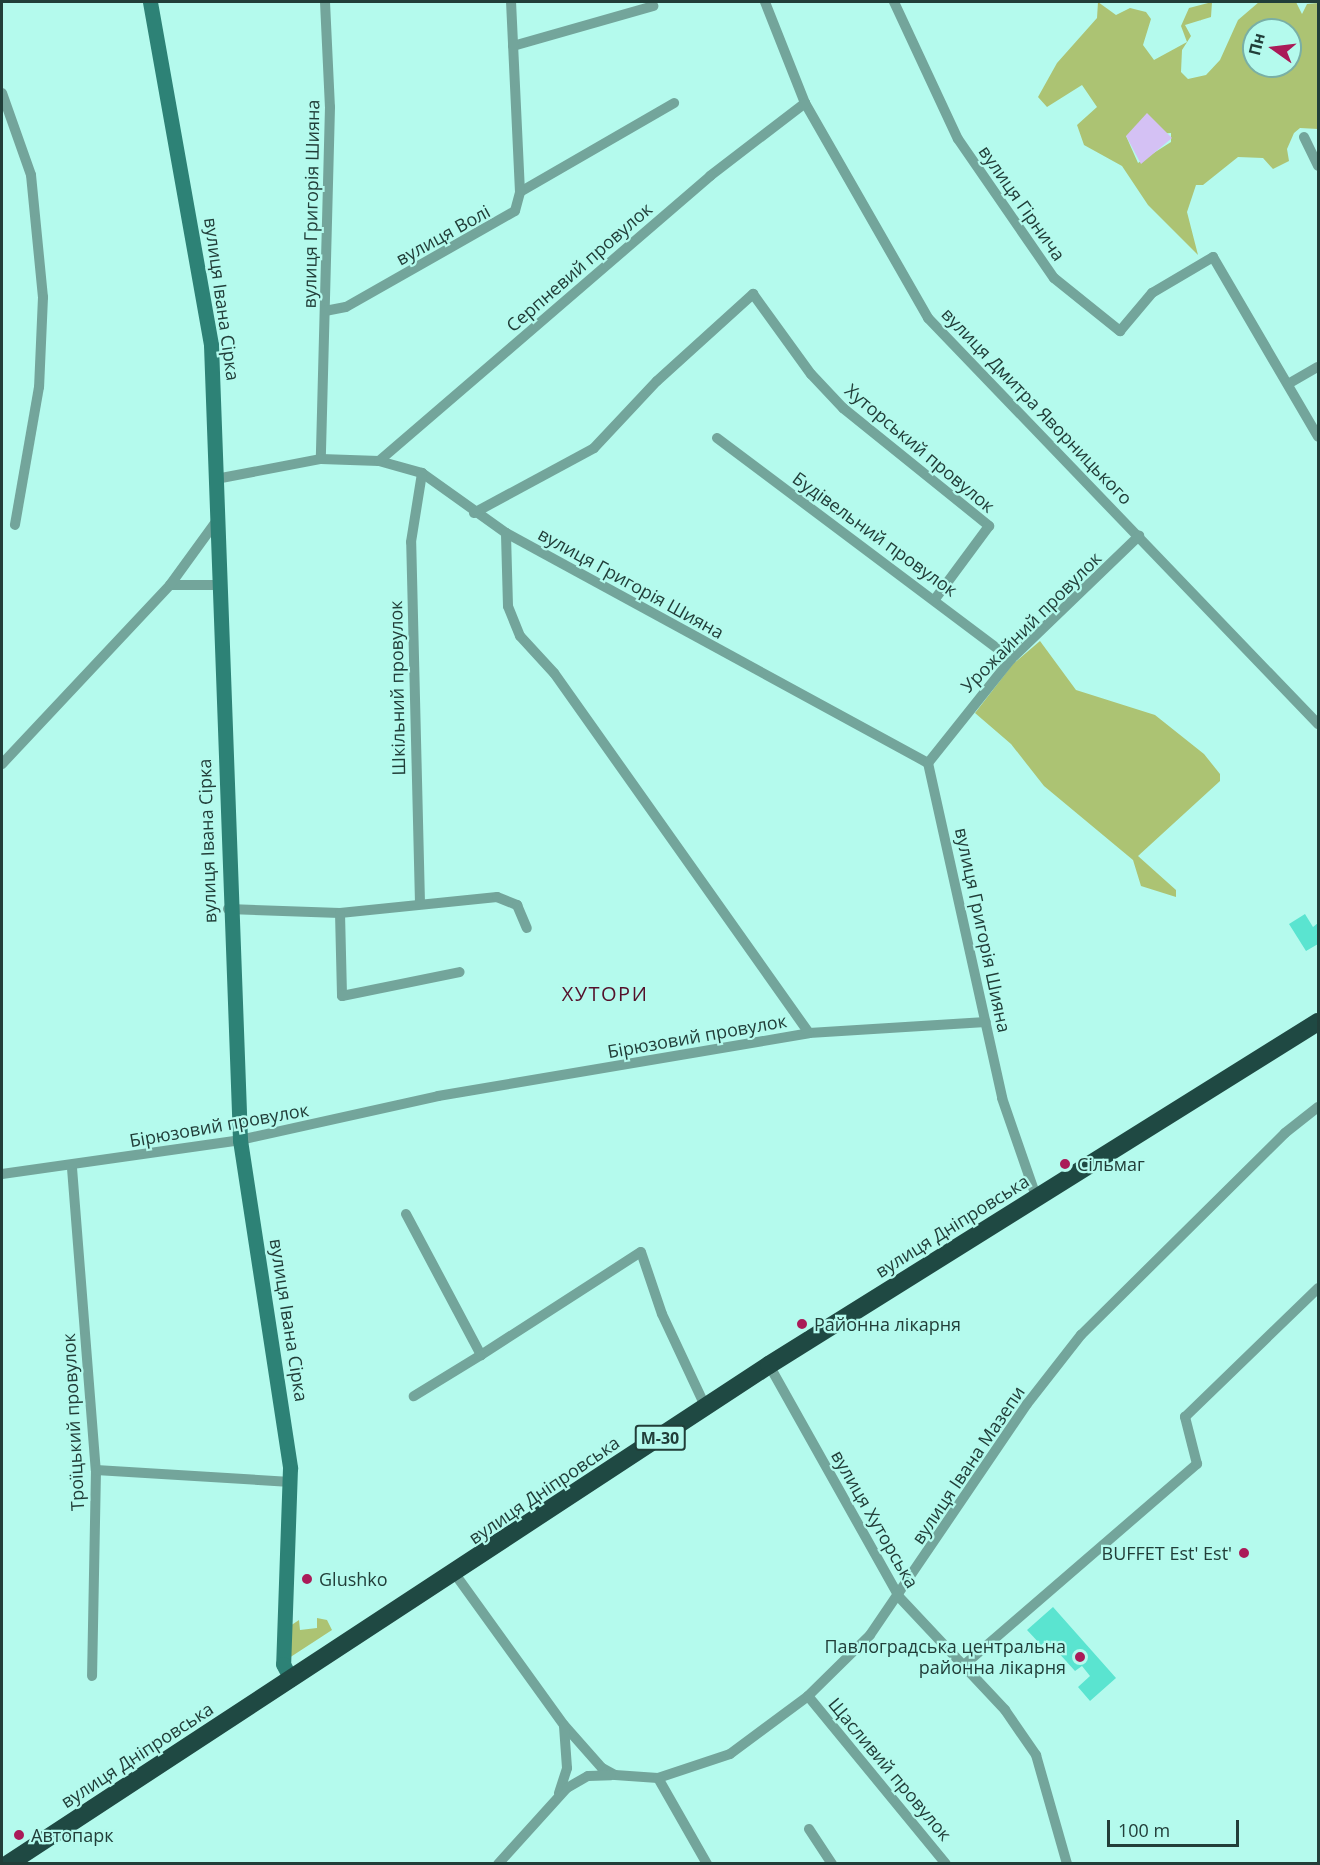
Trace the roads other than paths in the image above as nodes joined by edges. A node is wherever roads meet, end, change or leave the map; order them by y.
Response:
1 (150, 2) edge
2 (325, 2) edge
3 (511, 2) edge
4 (765, 2) edge
5 (894, 2) edge
6 (653, 6) dead end
7 (513, 46) junction
8 (2, 93) edge
9 (674, 103) dead end
10 (805, 103) junction
11 (1304, 137) dead end
12 (1318, 166) edge
13 (520, 192) junction
14 (325, 311) junction
15 (1318, 367) edge
16 (1288, 384) junction
17 (1318, 437) edge
18 (717, 438) dead end
19 (321, 459) junction
20 (379, 460) junction
21 (422, 473) junction
22 (216, 479) junction
23 (474, 513) junction
24 (218, 519) junction
25 (15, 525) dead end
26 (506, 533) junction
27 (1139, 536) junction
28 (170, 585) junction
29 (220, 585) junction
30 (935, 599) junction
31 (1011, 659) junction
32 (1318, 724) edge
33 (928, 763) junction
34 (2, 764) edge
35 (420, 903) junction
36 (228, 909) junction
37 (340, 913) junction
38 (527, 928) dead end
39 (460, 972) dead end
40 (986, 1022) junction
41 (1318, 1022) edge
42 (809, 1033) junction
43 (1318, 1107) edge
44 (240, 1140) junction
45 (72, 1168) junction
46 (2, 1174) edge
47 (1037, 1199) junction
48 (406, 1214) dead end
49 (1318, 1288) edge
50 (481, 1355) junction
51 (769, 1365) junction
52 (414, 1396) dead end
53 (705, 1407) junction
54 (96, 1470) junction
55 (291, 1482) junction
56 (455, 1574) junction
57 (900, 1598) junction
58 (964, 1665) junction
59 (92, 1676) dead end
60 (291, 1678) junction
61 (808, 1696) junction
62 (564, 1725) junction
63 (615, 1775) junction
64 (658, 1778) junction
65 (558, 1796) junction
66 (808, 1829) dead end
67 (8, 1863) edge
68 (498, 1863) edge
69 (706, 1863) edge
70 (832, 1863) edge
71 (946, 1863) edge
72 (1067, 1863) edge

1 - 22 street, вулиця Івана Сірка
2 - 14 street, вулиця Григорія Шияна
3 - 7 street, вулиця Волі
4 - 10 street, вулиця Дмитра Яворницького
5 - 16 street, вулиця Гірнича
6 - 7 street
7 - 13 street, вулиця Волі
8 - 25 street
9 - 13 street
10 - 20 street, Серпневий провулок
10 - 27 street, вулиця Дмитра Яворницького
11 - 12 street
13 - 14 street, вулиця Волі
14 - 19 street, вулиця Григорія Шияна
15 - 16 street
16 - 17 street, вулиця Гірнича
18 - 30 street, Будівельний провулок
19 - 20 street, вулиця Григорія Шияна
19 - 22 street
20 - 21 street, вулиця Григорія Шияна
21 - 23 street, вулиця Григорія Шияна
21 - 35 street, Шкільний провулок
22 - 24 street, вулиця Івана Сірка
23 - 26 street, вулиця Григорія Шияна
23 - 30 street, Хуторський провулок
24 - 28 street
24 - 29 street, вулиця Івана Сірка
26 - 33 street, вулиця Григорія Шияна
26 - 42 street, Бірюзовий провулок
27 - 31 street, Урожайний провулок
27 - 32 street, вулиця Дмитра Яворницького
28 - 29 street
28 - 34 street
29 - 36 street, вулиця Івана Сірка
30 - 31 street, Будівельний провулок
31 - 33 street, Урожайний провулок
33 - 40 street, вулиця Григорія Шияна
35 - 37 street
35 - 38 street
36 - 37 street
36 - 44 street, вулиця Івана Сірка
37 - 39 street
40 - 42 street
40 - 47 street, вулиця Григорія Шияна
41 - 47 highway, вулиця Дніпровська / М-30
42 - 44 street, Бірюзовий провулок
43 - 57 street, вулиця Івана Мазепи
44 - 45 street, Бірюзовий провулок
44 - 55 street, вулиця Івана Сірка
45 - 46 street, Бірюзовий провулок
45 - 54 street, Троїцький провулок
47 - 51 highway, вулиця Дніпровська / М-30
48 - 50 street
49 - 58 street
50 - 52 street
50 - 53 street
51 - 53 highway, вулиця Дніпровська / М-30
51 - 57 street, вулиця Хуторська
53 - 56 highway, вулиця Дніпровська / М-30
54 - 55 street
54 - 59 street, Троїцький провулок
55 - 60 street, вулиця Івана Сірка
56 - 60 highway, вулиця Дніпровська / М-30
56 - 62 street
57 - 58 street, вулиця Хуторська
57 - 61 street, вулиця Івана Мазепи
58 - 72 street, вулиця Хуторська
60 - 67 highway, вулиця Дніпровська / М-30
61 - 64 street, вулиця Івана Мазепи
61 - 71 street, Щасливий провулок
62 - 63 street
62 - 65 street, вулиця Івана Мазепи
63 - 64 street, вулиця Івана Мазепи
63 - 65 street, вулиця Івана Мазепи
64 - 69 street
65 - 68 street, вулиця Івана Мазепи
66 - 70 street

